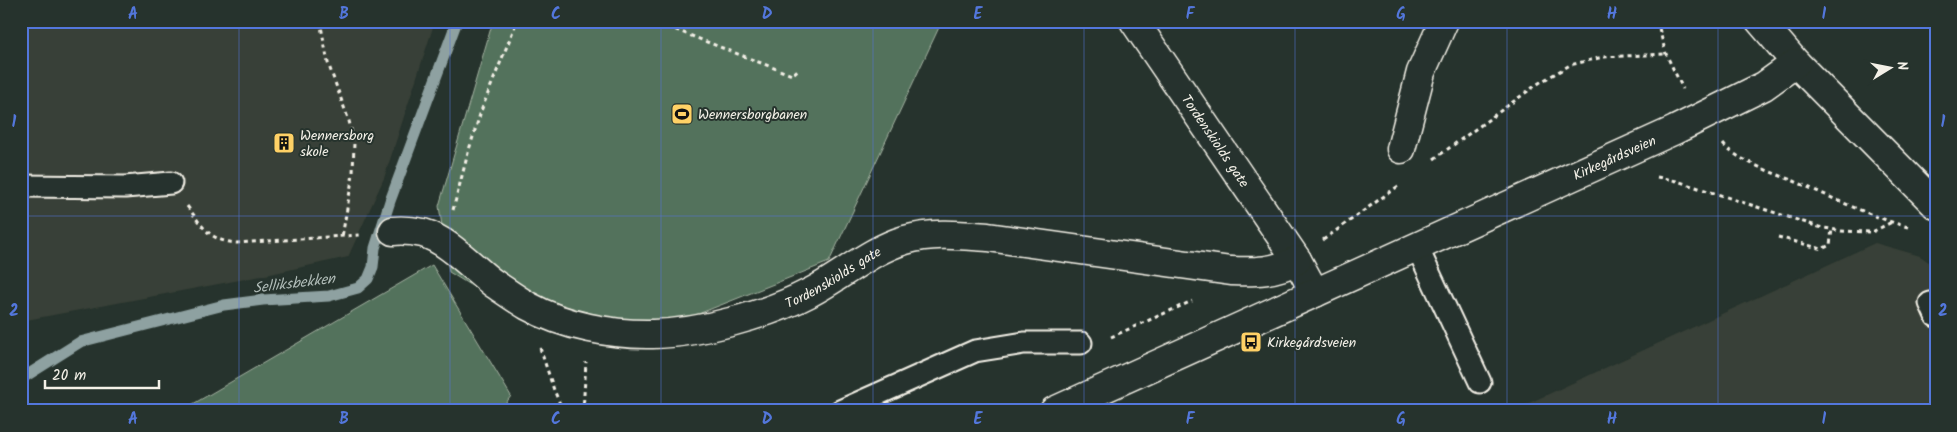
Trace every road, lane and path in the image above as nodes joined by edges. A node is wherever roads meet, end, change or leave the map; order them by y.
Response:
1 (320, 21) edge
2 (517, 21) edge
3 (653, 21) edge
4 (1134, 21) edge
5 (1444, 21) edge
6 (1657, 21) edge
7 (1760, 21) edge
8 (1666, 54) junction
9 (1796, 63) junction
10 (800, 68) dead end
11 (1684, 91) dead end
12 (1721, 142) dead end
13 (1401, 149) dead end
14 (1431, 162) dead end
15 (1651, 177) dead end
16 (1408, 178) dead end
17 (171, 183) joint
18 (21, 186) edge
19 (1936, 205) edge
20 (1892, 222) junction
21 (1832, 229) junction
22 (1916, 229) dead end
23 (392, 231) dead end
24 (354, 236) dead end
25 (342, 237) junction
26 (1778, 237) dead end
27 (445, 245) junction
28 (1417, 247) junction
29 (1297, 260) junction
30 (1231, 271) junction
31 (1315, 293) junction
32 (1936, 302) edge
33 (530, 307) junction
34 (1936, 316) edge
35 (588, 328) junction
36 (1081, 343) joint
37 (1480, 382) dead end
38 (563, 411) edge
39 (582, 411) edge
40 (840, 411) edge
41 (1054, 411) edge

1 - 25 path
2 - 27 path
3 - 10 path
4 - 29 street, Tordenskiolds gate
5 - 13 street
6 - 8 path
7 - 9 street
8 - 11 path
8 - 14 path
9 - 19 street
9 - 28 street, Kirkegårdsveien
12 - 20 path
15 - 21 path
16 - 29 path
17 - 18 lane
17 - 25 path
20 - 21 path
20 - 22 path
21 - 26 path
23 - 27 street, Tordenskiolds gate
24 - 25 path
27 - 33 street, Tordenskiolds gate
28 - 31 street, Kirkegårdsveien
28 - 37 lane
29 - 30 street, Tordenskiolds gate
29 - 31 street, Tordenskiolds gate
30 - 35 street, Tordenskiolds gate
30 - 36 path
31 - 41 street, Kirkegårdsveien
32 - 34 lane
33 - 35 street, Tordenskiolds gate
33 - 38 path
35 - 39 path
36 - 40 lane

